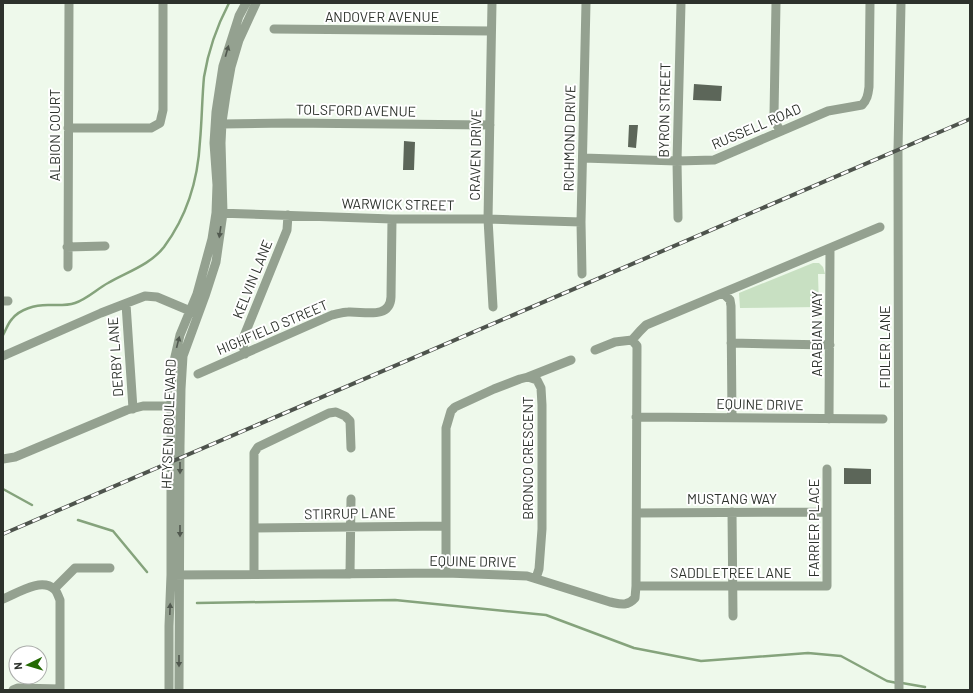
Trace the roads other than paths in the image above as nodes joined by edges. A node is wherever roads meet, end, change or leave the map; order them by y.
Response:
1 (69, 3) edge
2 (163, 3) edge
3 (246, 3) edge
4 (256, 3) edge
5 (492, 3) edge
6 (586, 3) edge
7 (681, 3) edge
8 (776, 3) edge
9 (870, 3) edge
10 (901, 3) edge
11 (274, 30) dead end
12 (491, 31) junction
13 (222, 124) junction
14 (490, 125) junction
15 (68, 128) junction
16 (780, 131) junction
17 (583, 158) junction
18 (677, 161) junction
19 (219, 213) junction
20 (288, 215) junction
21 (678, 218) dead end
22 (392, 219) junction
23 (488, 220) junction
24 (581, 222) junction
25 (880, 227) dead end
26 (105, 246) dead end
27 (67, 247) junction
28 (830, 249) junction
29 (68, 267) dead end
30 (582, 274) dead end
31 (724, 294) junction
32 (126, 304) junction
33 (493, 307) dead end
34 (194, 312) junction
35 (632, 340) junction
36 (731, 343) junction
37 (830, 345) junction
38 (595, 350) dead end
39 (244, 354) junction
40 (3, 356) edge
41 (571, 360) dead end
42 (198, 374) dead end
43 (528, 377) junction
44 (171, 406) junction
45 (133, 409) junction
46 (636, 417) junction
47 (732, 417) junction
48 (829, 419) junction
49 (883, 419) dead end
50 (351, 448) dead end
51 (3, 459) edge
52 (826, 469) dead end
53 (351, 499) dead end
54 (732, 512) junction
55 (827, 512) junction
56 (636, 513) junction
57 (446, 526) junction
58 (350, 527) junction
59 (254, 528) junction
60 (110, 568) dead end
61 (446, 573) junction
62 (254, 574) junction
63 (350, 574) junction
64 (176, 575) junction
65 (536, 578) junction
66 (732, 585) junction
67 (636, 586) junction
68 (827, 586) joint
69 (54, 589) junction
70 (3, 599) edge
71 (733, 616) dead end
72 (60, 689) edge
73 (13, 690) edge
74 (169, 690) edge
75 (179, 690) edge
76 (899, 690) edge

1 - 15 street, ALBION COURT
2 - 15 street
19 -> 3 street, HEYSEN BOULEVARD
4 - 13 street, HEYSEN BOULEVARD
5 - 12 street, CRAVEN DRIVE
6 - 17 street, RICHMOND DRIVE
7 - 18 street, BYRON STREET
8 - 16 street
9 - 16 street, RUSSELL ROAD
10 - 76 street, FIDLER LANE
11 - 12 street, ANDOVER AVENUE
12 - 14 street, CRAVEN DRIVE
13 - 14 street, TOLSFORD AVENUE
13 - 19 street, HEYSEN BOULEVARD
14 - 23 street, CRAVEN DRIVE
15 - 27 street, ALBION COURT
16 - 18 street, RUSSELL ROAD
17 - 18 street, RUSSELL ROAD
17 - 24 street, RICHMOND DRIVE
18 - 21 street, BYRON STREET
19 - 20 street, WARWICK STREET
19 - 34 street, HEYSEN BOULEVARD
20 - 22 street, WARWICK STREET
20 - 39 street, KELVIN LANE
22 - 23 street, WARWICK STREET
22 - 39 street, HIGHFIELD STREET
23 - 24 street, WARWICK STREET
23 - 33 street, CRAVEN DRIVE
24 - 30 street, RICHMOND DRIVE
25 - 28 street
26 - 27 street
27 - 29 street, ALBION COURT
28 - 31 street
28 - 37 street, ARABIAN WAY
31 - 35 street
31 - 36 street
32 - 34 street
32 - 40 street
32 - 45 street, DERBY LANE
44 -> 34 street, HEYSEN BOULEVARD
34 -> 64 street, HEYSEN BOULEVARD
35 - 38 street
35 - 46 street, EQUINE DRIVE
36 - 37 street
36 - 47 street
37 - 48 street, ARABIAN WAY
39 - 42 street, HIGHFIELD STREET
41 - 43 street
43 - 57 street, BRONCO CRESCENT
43 - 65 street, BRONCO CRESCENT
44 - 45 street
44 - 64 street, HEYSEN BOULEVARD
45 - 51 street
46 - 47 street, EQUINE DRIVE
46 - 56 street, EQUINE DRIVE
47 - 48 street, EQUINE DRIVE
48 - 49 street, EQUINE DRIVE
50 - 59 street
52 - 55 street, FARRIER PLACE
53 - 58 street
54 - 55 street, MUSTANG WAY
54 - 56 street, MUSTANG WAY
54 - 66 street
55 - 68 street, FARRIER PLACE
56 - 67 street, EQUINE DRIVE
57 - 58 street, STIRRUP LANE
57 - 61 street, BRONCO CRESCENT
58 - 59 street, STIRRUP LANE
58 - 63 street
59 - 62 street
60 - 69 street
61 - 63 street, EQUINE DRIVE
61 - 65 street, EQUINE DRIVE
62 - 63 street, EQUINE DRIVE
62 - 64 street, EQUINE DRIVE
74 -> 64 street, HEYSEN BOULEVARD
64 -> 75 street, HEYSEN BOULEVARD
65 - 67 street, EQUINE DRIVE
66 - 67 street, SADDLETREE LANE
66 - 68 street, SADDLETREE LANE
66 - 71 street
69 - 70 street
69 - 72 street
72 - 73 street

